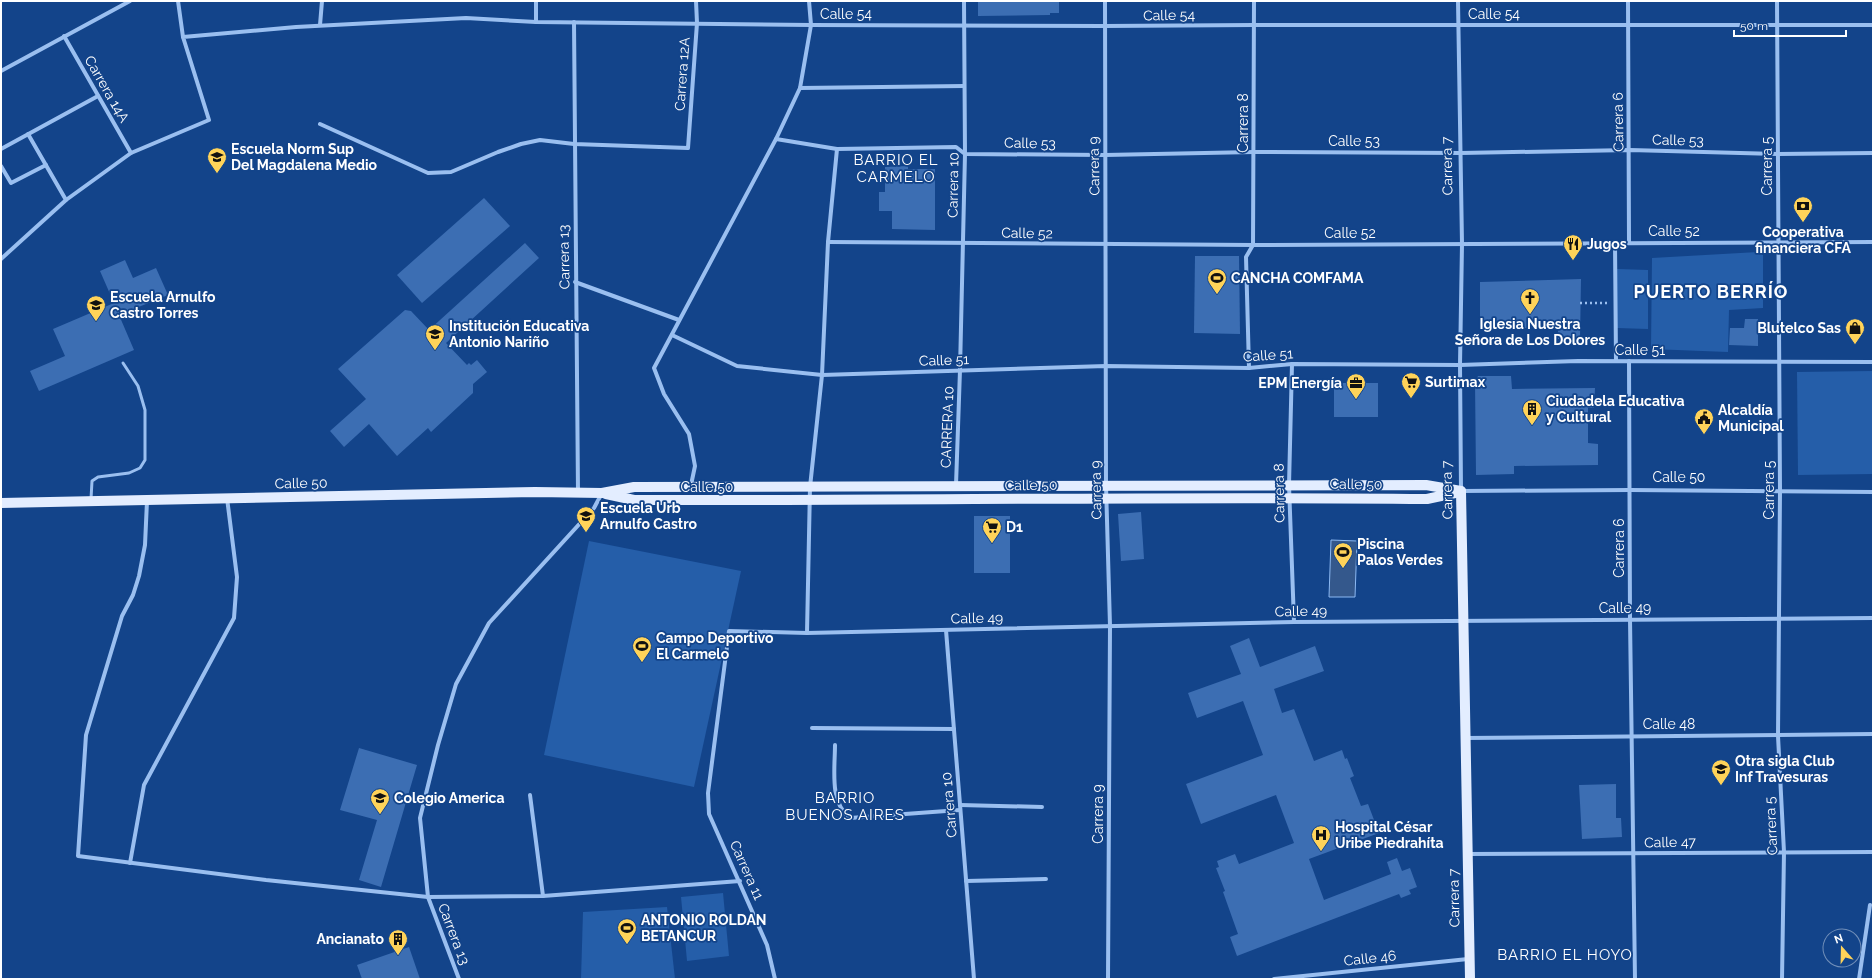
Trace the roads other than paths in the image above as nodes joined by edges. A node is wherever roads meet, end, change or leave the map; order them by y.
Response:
1 (130, 1) edge
2 (178, 1) edge
3 (322, 1) edge
4 (536, 1) edge
5 (696, 1) edge
6 (809, 1) edge
7 (964, 1) edge
8 (1105, 1) edge
9 (1254, 1) edge
10 (1458, 1) edge
11 (1628, 1) edge
12 (1777, 1) edge
13 (536, 22) junction
14 (574, 22) junction
15 (697, 23) junction
16 (1778, 24) junction
17 (812, 25) junction
18 (964, 25) junction
19 (1254, 25) junction
20 (1628, 25) junction
21 (1873, 25) edge
22 (320, 26) junction
23 (1104, 26) junction
24 (1458, 26) junction
25 (64, 36) junction
26 (183, 37) junction
27 (1, 71) edge
28 (964, 86) junction
29 (800, 88) junction
30 (98, 96) junction
31 (320, 124) dead end
32 (28, 134) junction
33 (776, 139) junction
34 (574, 144) junction
35 (1, 149) edge
36 (837, 149) junction
37 (1630, 150) junction
38 (1254, 152) junction
39 (131, 153) junction
40 (1461, 153) junction
41 (1873, 153) edge
42 (965, 154) junction
43 (1777, 154) junction
44 (1105, 155) junction
45 (46, 165) junction
46 (1, 166) edge
47 (66, 200) junction
48 (828, 242) junction
49 (1615, 242) junction
50 (1629, 242) junction
51 (1778, 242) junction
52 (1873, 242) edge
53 (962, 243) junction
54 (1462, 244) junction
55 (1106, 245) junction
56 (1253, 245) junction
57 (1, 259) edge
58 (575, 282) junction
59 (679, 320) junction
60 (672, 335) junction
61 (1616, 361) junction
62 (1629, 361) junction
63 (1778, 362) junction
64 (1873, 362) edge
65 (124, 363) dead end
66 (1292, 364) junction
67 (1460, 365) junction
68 (1106, 366) junction
69 (1249, 368) junction
70 (960, 370) junction
71 (822, 375) junction
72 (1106, 484) junction
73 (956, 485) junction
74 (1289, 485) junction
75 (690, 486) junction
76 (810, 487) junction
77 (1630, 490) junction
78 (1461, 491) junction
79 (1780, 491) junction
80 (578, 492) junction
81 (1873, 492) edge
82 (602, 493) junction
83 (1290, 497) junction
84 (227, 498) junction
85 (1106, 498) junction
86 (147, 500) junction
87 (91, 501) junction
88 (810, 501) junction
89 (1, 503) edge
90 (1873, 618) edge
91 (1630, 619) junction
92 (1464, 620) junction
93 (1780, 620) junction
94 (1294, 622) junction
95 (1110, 626) junction
96 (946, 630) junction
97 (729, 631) joint
98 (807, 633) junction
99 (812, 728) dead end
100 (954, 729) junction
101 (1873, 734) edge
102 (1633, 735) junction
103 (1778, 736) junction
104 (1465, 738) junction
105 (835, 745) dead end
106 (530, 795) dead end
107 (960, 805) junction
108 (1042, 807) dead end
109 (960, 810) junction
110 (1784, 852) junction
111 (1873, 852) edge
112 (1632, 853) junction
113 (1467, 854) junction
114 (130, 863) junction
115 (1046, 879) dead end
116 (740, 881) junction
117 (966, 881) junction
118 (543, 896) junction
119 (428, 897) junction
120 (1870, 905) dead end
121 (1469, 959) junction
122 (1295, 978) edge
123 (459, 979) edge
124 (775, 979) edge
125 (974, 979) edge
126 (1108, 979) edge
127 (1274, 979) edge
128 (1470, 979) edge
129 (1635, 979) edge
130 (1782, 979) edge
131 (1859, 979) edge

1 - 25 street
2 - 26 street
3 - 22 street
4 - 13 street
5 - 15 street, Carrera 12A
6 - 17 street
7 - 18 street, Carrera 10
8 - 23 street, Carrera 9
9 - 19 street, Carrera 8
10 - 24 street, Carrera 7
11 - 20 street, Carrera 6
12 - 16 street, Carrera 5
13 - 14 street, Calle 54
13 - 22 street, Calle 54
14 - 15 street, Calle 54
14 - 34 street, Carrera 13
15 - 17 street, Calle 54
15 - 34 street, Carrera 12A
16 - 20 street, Calle 54
16 - 21 street, Calle 54
16 - 43 street, Carrera 5
17 - 18 street, Calle 54
17 - 29 street
18 - 23 street, Calle 54
18 - 28 street, Carrera 10
19 - 23 street, Calle 54
19 - 24 street, Calle 54
19 - 38 street, Carrera 8
20 - 24 street, Calle 54
20 - 37 street, Carrera 6
22 - 26 street, Calle 54
23 - 44 street, Carrera 9
24 - 40 street, Carrera 7
25 - 27 street
25 - 30 street, Carrera 14A
26 - 39 street
28 - 29 street
28 - 42 street, Carrera 10
29 - 33 street
30 - 32 street
30 - 39 street, Carrera 14A
31 - 34 street
32 - 35 street
32 - 45 street
33 - 36 street, Calle 53
33 - 59 street
34 - 58 street, Carrera 13
36 - 42 street, Calle 53
36 - 48 street
37 - 40 street, Calle 53
37 - 43 street, Calle 53
37 - 50 street, Carrera 6
38 - 40 street, Calle 53
38 - 44 street, Calle 53
38 - 56 street, Carrera 8
39 - 47 street
40 - 54 street, Carrera 7
41 - 43 street, Calle 53
42 - 44 street, Calle 53
42 - 53 street, Carrera 10
43 - 51 street, Carrera 5
44 - 55 street, Carrera 9
45 - 46 street
45 - 47 street
47 - 57 street
48 - 53 street, Calle 52
48 - 71 street
49 - 50 street, Calle 52
49 - 54 street, Calle 52
49 - 61 street
50 - 51 street, Calle 52
51 - 52 street, Calle 52
51 - 63 street, Carrera 5
53 - 55 street, Calle 52
53 - 70 street, Carrera 10
54 - 56 street, Calle 52
54 - 67 street, Carrera 7
55 - 56 street, Calle 52
55 - 68 street, Carrera 9
56 - 69 street
58 - 59 street
58 - 80 street, Carrera 13
59 - 60 street
60 - 71 street, Calle 51
60 - 75 street
61 - 62 street, Calle 51
61 - 67 street, Calle 51
62 - 63 street, Calle 51
62 - 77 street, Carrera 6
63 - 64 street, Calle 51
63 - 79 street, Carrera 5
65 - 87 lane
66 - 67 street, Calle 51
66 - 69 street, Calle 51
66 - 74 street, Carrera 8
67 - 78 street, Carrera 7
68 - 69 street, Calle 51
68 - 70 street, Calle 51
68 - 72 street, Carrera 9
70 - 71 street, Calle 51
70 - 73 street, CARRERA 10
71 - 76 street
72 - 73 main road, Calle 50
72 - 74 main road, Calle 50
72 - 85 street, Carrera 9
73 - 76 main road, Calle 50
74 - 78 main road, Calle 50
74 - 83 street, Carrera 8
75 - 76 main road, Calle 50
75 - 82 main road, Calle 50
76 - 88 street
77 - 78 street, Calle 50
77 - 79 street, Calle 50
77 - 91 street, Carrera 6
78 - 83 main road, Calle 50
78 - 92 main road, Carrera 7
79 - 81 street, Calle 50
79 - 93 street, Carrera 5
80 - 82 main road, Calle 50
80 - 84 main road, Calle 50
82 - 88 main road, Calle 50
82 - 119 street, Carrera 13
83 - 85 main road, Calle 50
83 - 94 street, Carrera 8
84 - 86 main road, Calle 50
84 - 114 street
85 - 88 main road, Calle 50
85 - 95 street, Carrera 9
86 - 87 main road, Calle 50
86 - 114 street
87 - 89 main road, Calle 50
88 - 98 street
90 - 93 street, Calle 49
91 - 92 street, Calle 49
91 - 93 street, Calle 49
91 - 102 street, Carrera 6
92 - 94 street, Calle 49
92 - 104 main road, Carrera 7
93 - 103 street, Carrera 5
94 - 95 street, Calle 49
95 - 96 street, Calle 49
95 - 126 street, Carrera 9
96 - 98 street, Calle 49
96 - 100 street, Carrera 10
97 - 98 street, Calle 49
97 - 116 street, Carrera 11
99 - 100 street
100 - 107 street, Carrera 10
101 - 103 street, Calle 48
102 - 103 street, Calle 48
102 - 104 street, Calle 48
102 - 112 street, Carrera 6
103 - 110 street, Carrera 5
104 - 113 main road, Carrera 7
105 - 109 street
106 - 118 street
107 - 108 street
107 - 109 street, Carrera 10
109 - 117 street, Carrera 10
110 - 111 street, Calle 47
110 - 112 street, Calle 47
110 - 130 street, Carrera 5
112 - 113 street, Calle 47
112 - 129 street, Carrera 6
113 - 121 main road, Carrera 7
114 - 119 street
115 - 117 street
116 - 118 street
116 - 124 street, Carrera 11
117 - 125 street, Carrera 10
118 - 119 street
119 - 123 street, Carrera 13
120 - 131 street
121 - 122 street, Calle 46
121 - 128 main road, Carrera 7
122 - 127 street, Calle 46

